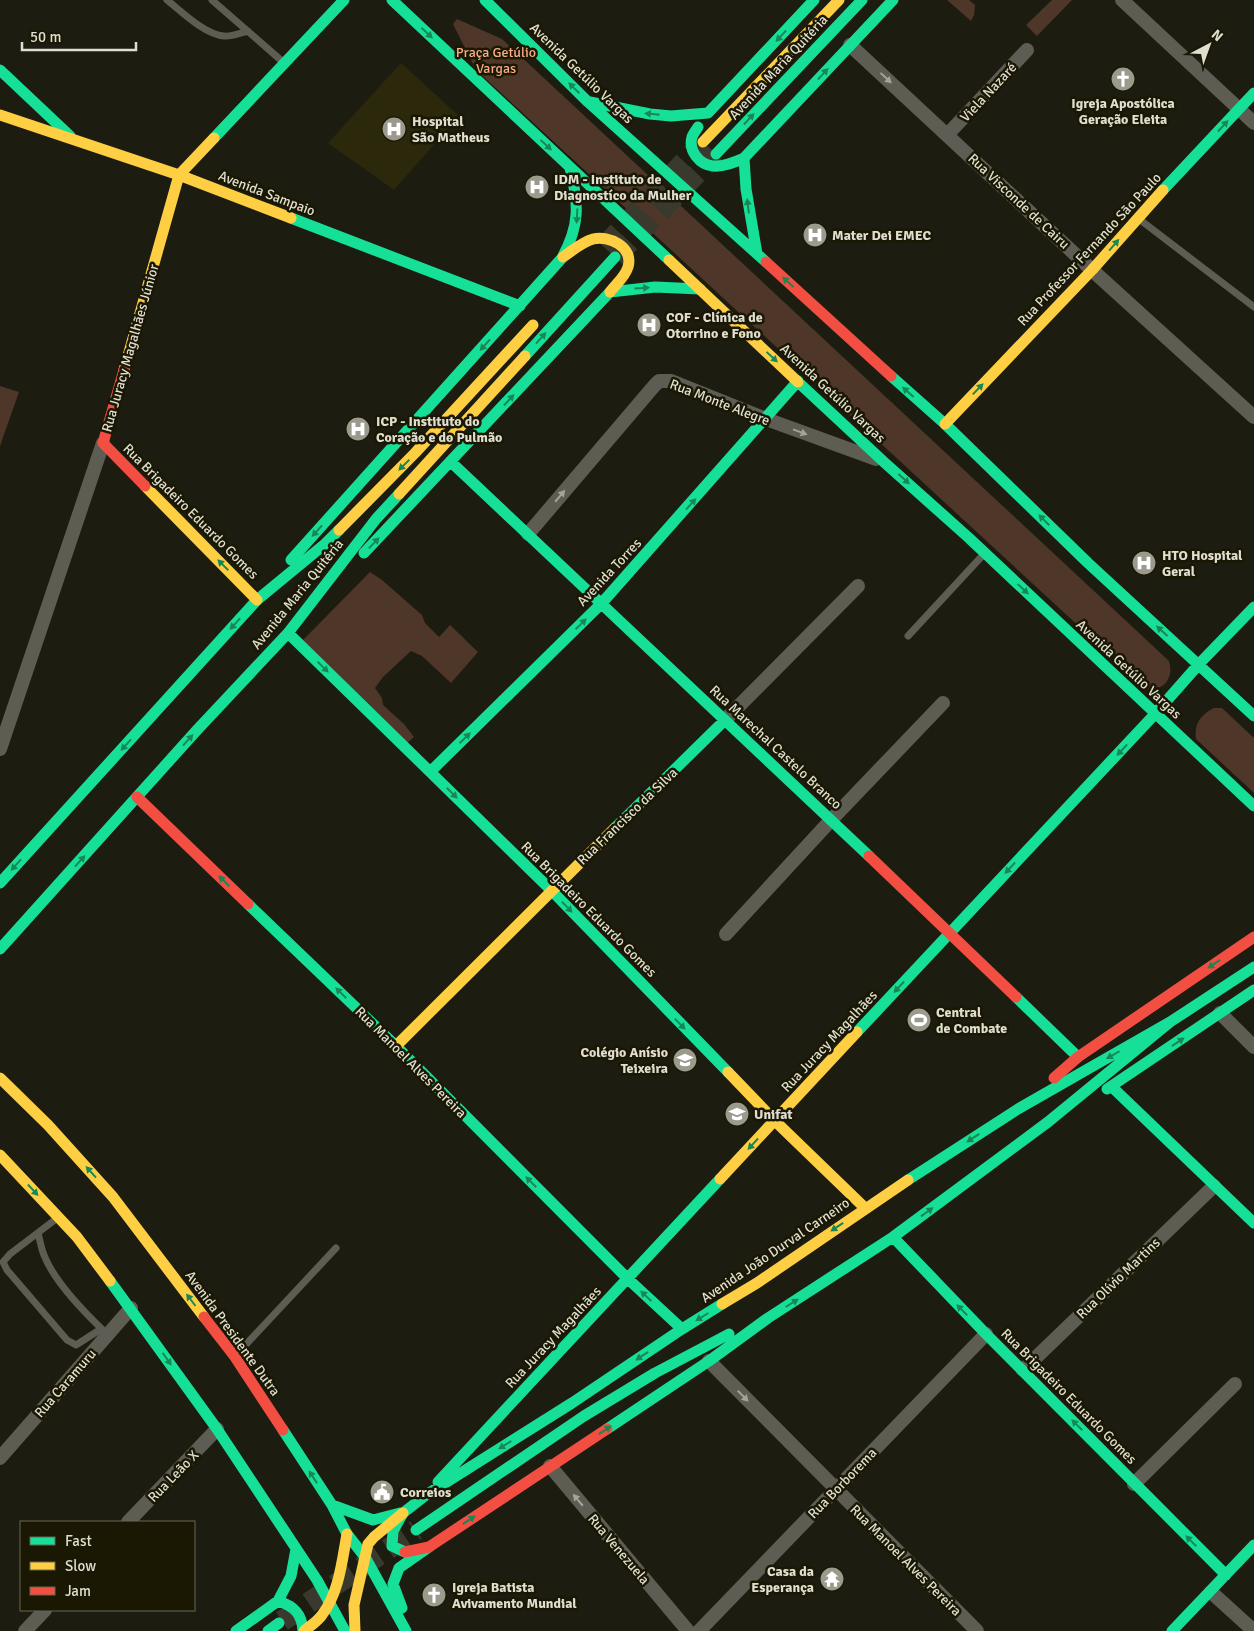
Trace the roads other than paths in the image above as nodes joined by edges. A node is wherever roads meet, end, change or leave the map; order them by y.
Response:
1 (167, 0) edge
2 (212, 0) edge
3 (344, 0) edge
4 (392, 0) edge
5 (485, 0) edge
6 (814, 0) edge
7 (839, 0) edge
8 (862, 0) edge
9 (894, 0) edge
10 (1122, 0) edge
11 (248, 32) junction
12 (850, 45) junction
13 (1027, 50) dead end
14 (285, 64) junction
15 (0, 70) edge
16 (1254, 93) edge
17 (588, 102) junction
18 (1239, 109) junction
19 (708, 113) junction
20 (0, 115) edge
21 (1254, 123) edge
22 (948, 134) junction
23 (74, 140) junction
24 (703, 142) tunnel mouth
25 (716, 154) tunnel mouth
26 (744, 158) junction
27 (570, 168) junction
28 (179, 176) junction
29 (1137, 218) junction
30 (756, 254) junction
31 (615, 257) tunnel mouth
32 (562, 258) junction
33 (1092, 270) junction
34 (700, 290) junction
35 (610, 292) junction
36 (520, 306) junction
37 (1254, 307) edge
38 (540, 318) dead end
39 (798, 380) junction
40 (1254, 417) edge
41 (766, 419) junction
42 (944, 424) junction
43 (103, 443) junction
44 (451, 462) junction
45 (885, 463) junction
46 (528, 534) junction
47 (985, 553) junction
48 (858, 586) dead end
49 (259, 598) junction
50 (601, 604) junction
51 (1254, 607) edge
52 (290, 631) junction
53 (908, 636) dead end
54 (1199, 664) junction
55 (943, 703) dead end
56 (1155, 714) junction
57 (1254, 716) edge
58 (725, 720) junction
59 (0, 749) edge
60 (430, 772) junction
61 (137, 797) junction
62 (1254, 806) edge
63 (832, 819) junction
64 (0, 883) edge
65 (551, 890) junction
66 (950, 932) junction
67 (726, 934) dead end
68 (1254, 936) edge
69 (1, 947) edge
70 (1254, 967) edge
71 (1254, 990) edge
72 (1220, 1013) junction
73 (1170, 1022) junction
74 (396, 1046) junction
75 (1254, 1047) edge
76 (1078, 1057) junction
77 (0, 1078) edge
78 (1112, 1087) junction
79 (1018, 1109) junction
80 (775, 1121) junction
81 (1048, 1122) junction
82 (0, 1155) edge
83 (1214, 1186) junction
84 (865, 1208) junction
85 (58, 1217) junction
86 (1254, 1223) edge
87 (38, 1232) junction
88 (893, 1237) junction
89 (336, 1248) dead end
90 (628, 1279) junction
91 (746, 1290) junction
92 (131, 1308) junction
93 (768, 1318) junction
94 (714, 1322) dead end
95 (682, 1329) junction
96 (104, 1332) junction
97 (986, 1334) junction
98 (692, 1341) dead end
99 (235, 1357) junction
100 (709, 1361) junction
101 (1022, 1370) junction
102 (655, 1373) junction
103 (1235, 1384) dead end
104 (217, 1429) junction
105 (0, 1458) edge
106 (550, 1466) junction
107 (1134, 1484) junction
108 (836, 1490) junction
109 (426, 1495) junction
110 (332, 1505) junction
111 (403, 1513) junction
112 (129, 1521) edge
113 (416, 1530) tunnel mouth
114 (347, 1534) junction
115 (1254, 1545) edge
116 (428, 1547) junction
117 (296, 1549) junction
118 (366, 1557) junction
119 (1226, 1575) junction
120 (1211, 1592) junction
121 (278, 1601) junction
122 (329, 1602) junction
123 (44, 1611) edge
124 (279, 1623) tunnel mouth
125 (406, 1630) edge
126 (24, 1631) edge
127 (236, 1631) edge
128 (268, 1631) edge
129 (304, 1631) edge
130 (345, 1631) edge
131 (355, 1631) edge
132 (688, 1631) edge
133 (699, 1631) edge
134 (977, 1631) edge
135 (1172, 1631) edge
136 (1254, 1631) edge

1 - 11 lane
2 - 11 lane
3 - 14 main road, Rua Juracy Magalhães Júnior
4 -> 27 main road, Avenida Getúlio Vargas
17 -> 5 main road, Avenida Getúlio Vargas
6 -> 19 main road
7 - 24 main road, Avenida Maria Quitéria
25 -> 8 main road, Avenida Maria Quitéria
9 - 12 main road
10 - 18 street
11 - 14 lane
12 -> 22 street, Rua Visconde de Cairu
26 -> 12 main road
13 - 22 street, Viela Nazaré
14 - 28 main road, Rua Juracy Magalhães Júnior
15 - 23 main road
16 - 18 main road, Rua Professor Fernando São Paulo
19 -> 17 main road
17 - 30 main road, Avenida Getúlio Vargas
18 - 21 street
29 -> 18 main road, Rua Professor Fernando São Paulo
19 - 26 main road
20 - 23 main road, Avenida Sampaio
22 - 33 street, Rua Visconde de Cairu
23 - 28 main road, Avenida Sampaio
30 -> 26 main road
27 -> 32 main road
27 - 34 main road, Avenida Getúlio Vargas
28 - 36 main road, Avenida Sampaio
28 - 43 main road, Rua Juracy Magalhães Júnior
33 -> 29 main road, Rua Professor Fernando São Paulo
29 - 37 lane
42 -> 30 main road, Avenida Getúlio Vargas
52 -> 31 main road, Avenida Maria Quitéria
32 - 35 main road
32 - 36 main road
33 - 40 street, Rua Visconde de Cairu
42 -> 33 main road, Rua Professor Fernando São Paulo
35 -> 34 main road
34 -> 39 main road, Avenida Getúlio Vargas
44 -> 35 main road
36 -> 49 main road
38 -> 49 main road, Avenida Maria Quitéria
39 - 41 main road, Avenida Torres
39 - 45 main road, Avenida Getúlio Vargas
41 -> 45 street, Rua Monte Alegre
46 -> 41 street, Rua Monte Alegre
50 -> 41 main road, Avenida Torres
54 -> 42 main road, Avenida Getúlio Vargas
49 -> 43 main road, Rua Brigadeiro Eduardo Gomes
43 - 59 street, Rua Juracy Magalhães Júnior
44 - 46 main road, Rua Marechal Castelo Branco
52 -> 44 main road
45 -> 47 main road, Avenida Getúlio Vargas
46 - 50 main road, Rua Marechal Castelo Branco
47 - 53 lane
47 -> 56 main road, Avenida Getúlio Vargas
48 - 58 street, Rua Francisco da Silva
49 -> 64 main road, Avenida Maria Quitéria
50 - 58 main road, Rua Marechal Castelo Branco
60 -> 50 main road, Avenida Torres
51 - 54 main road, Rua Juracy Magalhães
52 -> 60 main road, Rua Brigadeiro Eduardo Gomes
61 -> 52 main road, Avenida Maria Quitéria
54 - 56 main road, Rua Juracy Magalhães
54 - 57 main road, Avenida Getúlio Vargas
55 - 63 street
56 - 62 main road, Avenida Getúlio Vargas
56 -> 66 main road, Rua Juracy Magalhães
58 - 63 main road, Rua Marechal Castelo Branco
58 - 65 main road, Rua Francisco da Silva
60 -> 65 main road, Rua Brigadeiro Eduardo Gomes
69 -> 61 main road, Avenida Maria Quitéria
74 -> 61 main road, Rua Manoel Alves Pereira
63 - 66 main road, Rua Marechal Castelo Branco
63 - 67 street
65 - 74 main road, Rua Francisco da Silva
65 -> 80 main road, Rua Brigadeiro Eduardo Gomes
66 - 76 main road, Rua Marechal Castelo Branco
66 -> 80 main road, Rua Juracy Magalhães
68 -> 76 main road
70 - 73 main road, Avenida João Durval Carneiro
71 - 72 main road
72 - 75 street
78 -> 72 main road
73 -> 79 main road, Avenida João Durval Carneiro
73 - 81 main road, Avenida João Durval Carneiro
90 -> 74 main road, Rua Manoel Alves Pereira
76 - 79 main road
99 -> 77 main road, Avenida Presidente Dutra
78 - 81 main road
78 - 83 main road
79 -> 84 main road, Avenida João Durval Carneiro
80 - 84 main road, Rua Brigadeiro Eduardo Gomes
80 -> 90 main road, Rua Juracy Magalhães
88 -> 81 main road, Avenida João Durval Carneiro
82 -> 85 main road
83 - 86 main road
83 - 101 street, Rua Olívio Martins
84 -> 91 main road, Avenida João Durval Carneiro
85 - 87 lane
85 - 92 main road
87 - 96 lane
87 - 96 lane
93 -> 88 main road, Avenida João Durval Carneiro
97 -> 88 main road, Rua Brigadeiro Eduardo Gomes
89 - 99 lane
95 -> 90 main road, Rua Manoel Alves Pereira
90 - 109 main road, Rua Juracy Magalhães
91 - 94 main road
91 -> 95 main road, Avenida João Durval Carneiro
92 - 96 street, Rua Caramuru
92 -> 104 main road
93 - 100 main road, Avenida João Durval Carneiro
93 - 102 main road
95 -> 109 main road, Avenida João Durval Carneiro
96 - 105 street, Rua Caramuru
97 - 101 main road, Rua Brigadeiro Eduardo Gomes
97 - 108 street, Rua Borborema
98 - 102 main road
110 -> 99 main road, Avenida Presidente Dutra
106 -> 100 main road, Avenida João Durval Carneiro
100 -> 108 street, Rua Manoel Alves Pereira
107 -> 101 main road, Rua Brigadeiro Eduardo Gomes
102 - 113 main road
103 - 107 street
104 - 112 street, Rua Leão X
104 - 117 main road
116 -> 106 main road, Avenida João Durval Carneiro
132 -> 106 street, Rua Venezuela
119 -> 107 main road, Rua Brigadeiro Eduardo Gomes
108 - 133 street, Rua Borborema
108 - 134 street, Rua Manoel Alves Pereira
109 - 111 main road, Avenida João Durval Carneiro
110 - 111 main road
110 - 114 main road, Avenida Presidente Dutra
111 - 116 main road
111 - 118 main road, Avenida João Durval Carneiro
114 - 118 main road, Avenida Presidente Dutra
114 - 122 main road
115 - 119 main road
116 - 125 main road, Avenida João Durval Carneiro
117 - 121 main road
117 - 122 main road
118 - 125 main road, Avenida Presidente Dutra
118 - 131 main road, Avenida João Durval Carneiro
119 - 120 main road
120 - 135 main road
120 - 136 street
121 - 127 main road
121 - 129 main road
122 - 129 main road
122 - 130 main road
123 - 126 street
124 - 128 main road

